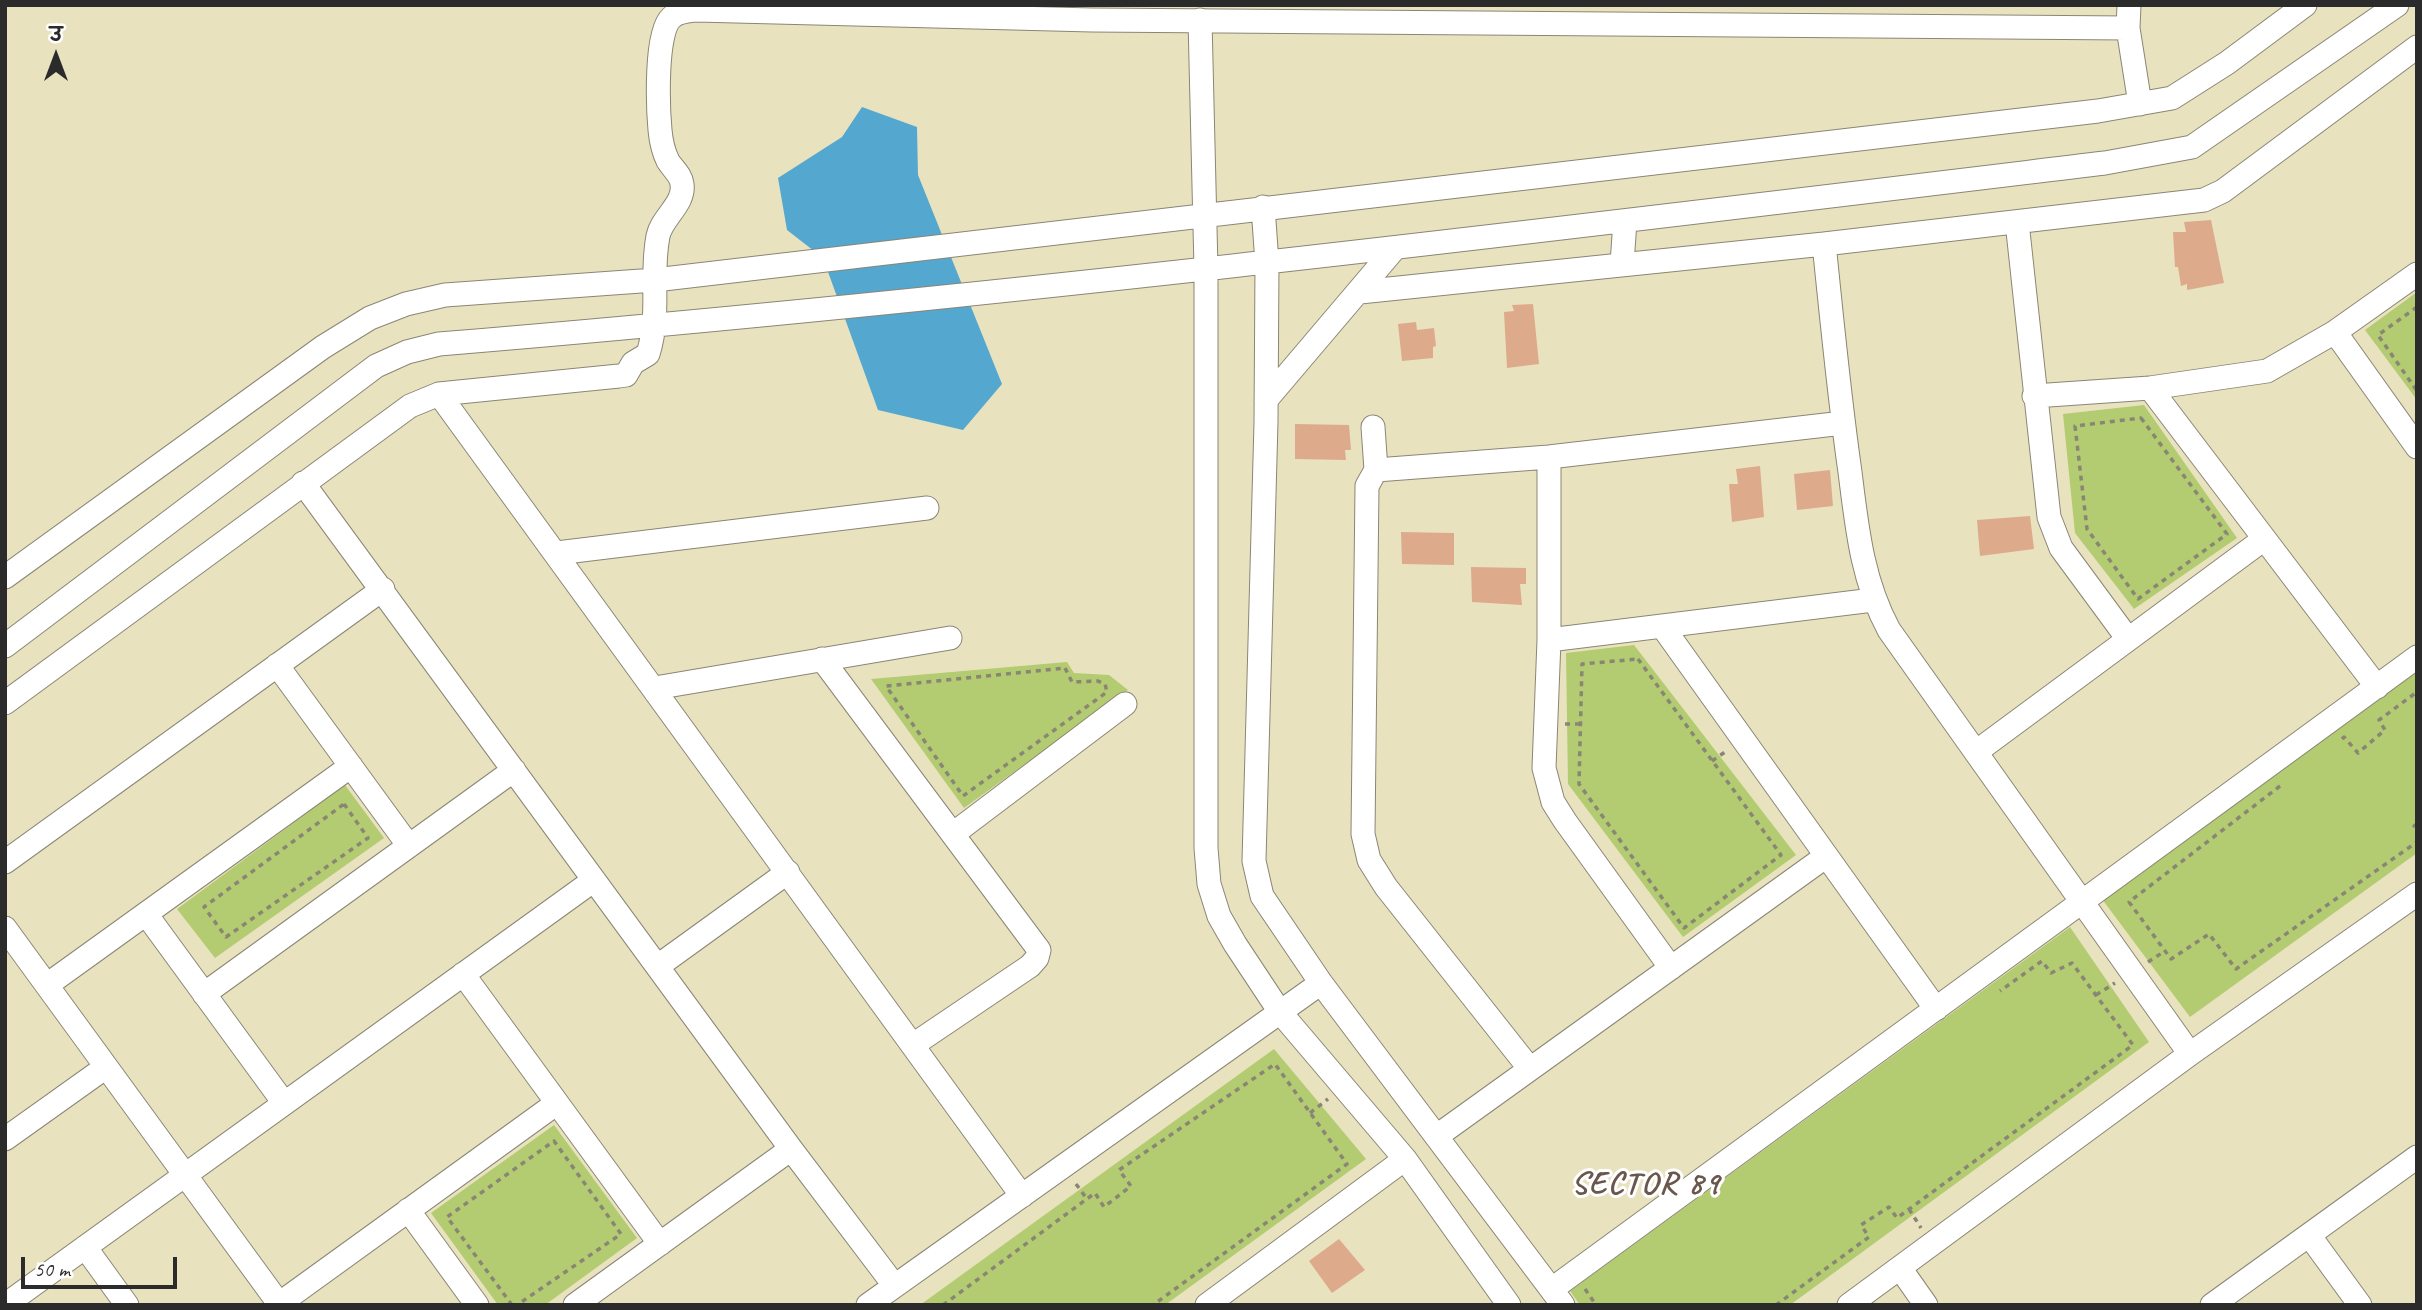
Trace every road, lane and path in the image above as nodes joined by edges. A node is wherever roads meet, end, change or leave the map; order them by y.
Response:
1 (2129, 5) edge
2 (2305, 5) edge
3 (2396, 5) edge
4 (916, 10) edge
5 (974, 11) edge
6 (1580, 13) edge
7 (1191, 15) edge
8 (1899, 17) edge
9 (2128, 28) junction
10 (2417, 47) edge
11 (2140, 104) junction
12 (1263, 207) junction
13 (1204, 214) junction
14 (1625, 221) junction
15 (2017, 222) junction
16 (1824, 244) junction
17 (1395, 248) junction
18 (1267, 263) junction
19 (1622, 264) junction
20 (1206, 268) junction
21 (2417, 274) edge
22 (655, 280) junction
23 (1360, 292) junction
24 (2417, 307) edge
25 (656, 326) junction
26 (2336, 332) junction
27 (2150, 388) junction
28 (2417, 391) edge
29 (439, 394) junction
30 (2034, 396) junction
31 (1266, 400) junction
32 (1843, 423) junction
33 (1373, 427) dead end
34 (2413, 435) edge
35 (1549, 457) junction
36 (1376, 470) junction
37 (303, 483) junction
38 (928, 508) dead end
39 (2087, 529) joint
40 (2264, 538) junction
41 (557, 554) junction
42 (5, 577) edge
43 (383, 589) junction
44 (1873, 600) junction
45 (1662, 626) junction
46 (950, 638) dead end
47 (2128, 639) junction
48 (1549, 640) junction
49 (5, 646) edge
50 (2417, 657) edge
51 (822, 659) junction
52 (277, 665) junction
53 (886, 685) joint
54 (2376, 687) junction
55 (655, 688) junction
56 (2417, 692) edge
57 (5, 703) edge
58 (1125, 704) dead end
59 (2334, 746) dead end
60 (1976, 752) junction
61 (351, 766) junction
62 (514, 770) junction
63 (2291, 778) dead end
64 (1579, 784) joint
65 (2417, 824) edge
66 (2417, 830) edge
67 (953, 834) junction
68 (2417, 842) edge
69 (409, 846) junction
70 (1825, 857) junction
71 (5, 862) edge
72 (788, 872) junction
73 (594, 880) junction
74 (2417, 894) edge
75 (2082, 901) junction
76 (204, 907) joint
77 (146, 914) junction
78 (5, 929) edge
79 (657, 966) junction
80 (1671, 968) junction
81 (463, 974) junction
82 (1321, 983) junction
83 (47, 985) junction
84 (1998, 993) dead end
85 (204, 994) junction
86 (1936, 1009) junction
87 (1280, 1012) junction
88 (913, 1045) junction
89 (2190, 1054) junction
90 (106, 1066) junction
91 (1531, 1069) junction
92 (284, 1103) junction
93 (557, 1103) junction
94 (1437, 1136) junction
95 (5, 1139) edge
96 (791, 1149) junction
97 (2417, 1157) edge
98 (1405, 1159) junction
99 (185, 1175) junction
100 (1022, 1196) junction
101 (408, 1210) junction
102 (2309, 1235) junction
103 (660, 1244) junction
104 (85, 1247) junction
105 (1900, 1268) junction
106 (1596, 1281) dead end
107 (894, 1284) junction
108 (1558, 1297) edge
109 (279, 1304) edge
110 (5, 1305) edge
111 (127, 1305) edge
112 (477, 1305) edge
113 (515, 1305) edge
114 (575, 1305) edge
115 (868, 1305) edge
116 (943, 1305) edge
117 (1153, 1305) edge
118 (1207, 1305) edge
119 (1509, 1305) edge
120 (1596, 1305) edge
121 (1776, 1305) edge
122 (1849, 1305) edge
123 (1926, 1305) edge
124 (2212, 1305) edge
125 (2360, 1305) edge

1 - 9 street
2 - 11 street
3 - 14 street
4 - 5 street
4 - 22 street
5 - 7 street
6 - 7 street
6 - 8 street
7 - 13 street
8 - 9 street
9 - 11 street
10 - 15 street
11 - 12 street
12 - 13 street
12 - 18 street
13 - 20 street
13 - 22 street
14 - 17 street
14 - 19 street
15 - 16 street
15 - 30 street
16 - 19 street
16 - 32 street
17 - 18 street
17 - 23 street
18 - 20 street
18 - 31 street
19 - 23 street
20 - 25 street
20 - 87 street
21 - 26 street
22 - 25 street
22 - 42 street
23 - 31 street
24 - 28 path
25 - 29 street
25 - 49 street
26 - 27 street
26 - 34 street
27 - 30 street
27 - 40 street
29 - 37 street
29 - 41 street
30 - 47 street
31 - 82 street
32 - 35 street
32 - 44 street
33 - 36 street
35 - 36 street
35 - 48 street
36 - 91 street
37 - 43 street
37 - 57 street
38 - 41 street
39 - 39 path
40 - 47 street
40 - 54 street
41 - 55 street
43 - 52 street
43 - 62 street
44 - 45 street
44 - 60 street
45 - 48 street
45 - 70 street
46 - 51 street
47 - 60 street
48 - 80 street
50 - 54 street
51 - 55 street
51 - 67 street
52 - 61 street
52 - 71 street
53 - 53 path
54 - 75 street
55 - 72 street
56 - 59 path
58 - 67 street
60 - 75 street
61 - 69 street
61 - 77 street
62 - 69 street
62 - 73 street
63 - 68 path
64 - 64 path
65 - 66 path
67 - 88 street
69 - 85 street
70 - 80 street
70 - 86 street
72 - 79 street
72 - 88 street
73 - 79 street
73 - 81 street
74 - 89 street
75 - 86 street
75 - 89 street
76 - 76 path
77 - 83 street
77 - 85 street
78 - 83 street
79 - 96 street
80 - 91 street
81 - 92 street
81 - 93 street
82 - 87 street
82 - 94 street
83 - 90 street
84 - 121 path
85 - 92 street
86 - 108 street
87 - 98 street
87 - 100 street
88 - 100 street
89 - 105 street
90 - 95 street
90 - 99 street
91 - 94 street
92 - 99 street
93 - 101 street
93 - 103 street
94 - 108 street
96 - 103 street
96 - 107 street
97 - 102 street
98 - 118 street
98 - 119 street
99 - 104 street
99 - 109 street
100 - 107 street
101 - 109 street
101 - 112 street
102 - 124 street
102 - 125 street
103 - 114 street
104 - 110 street
104 - 111 street
105 - 122 street
105 - 123 street
106 - 120 path
107 - 115 street
113 - 113 path
116 - 117 path

